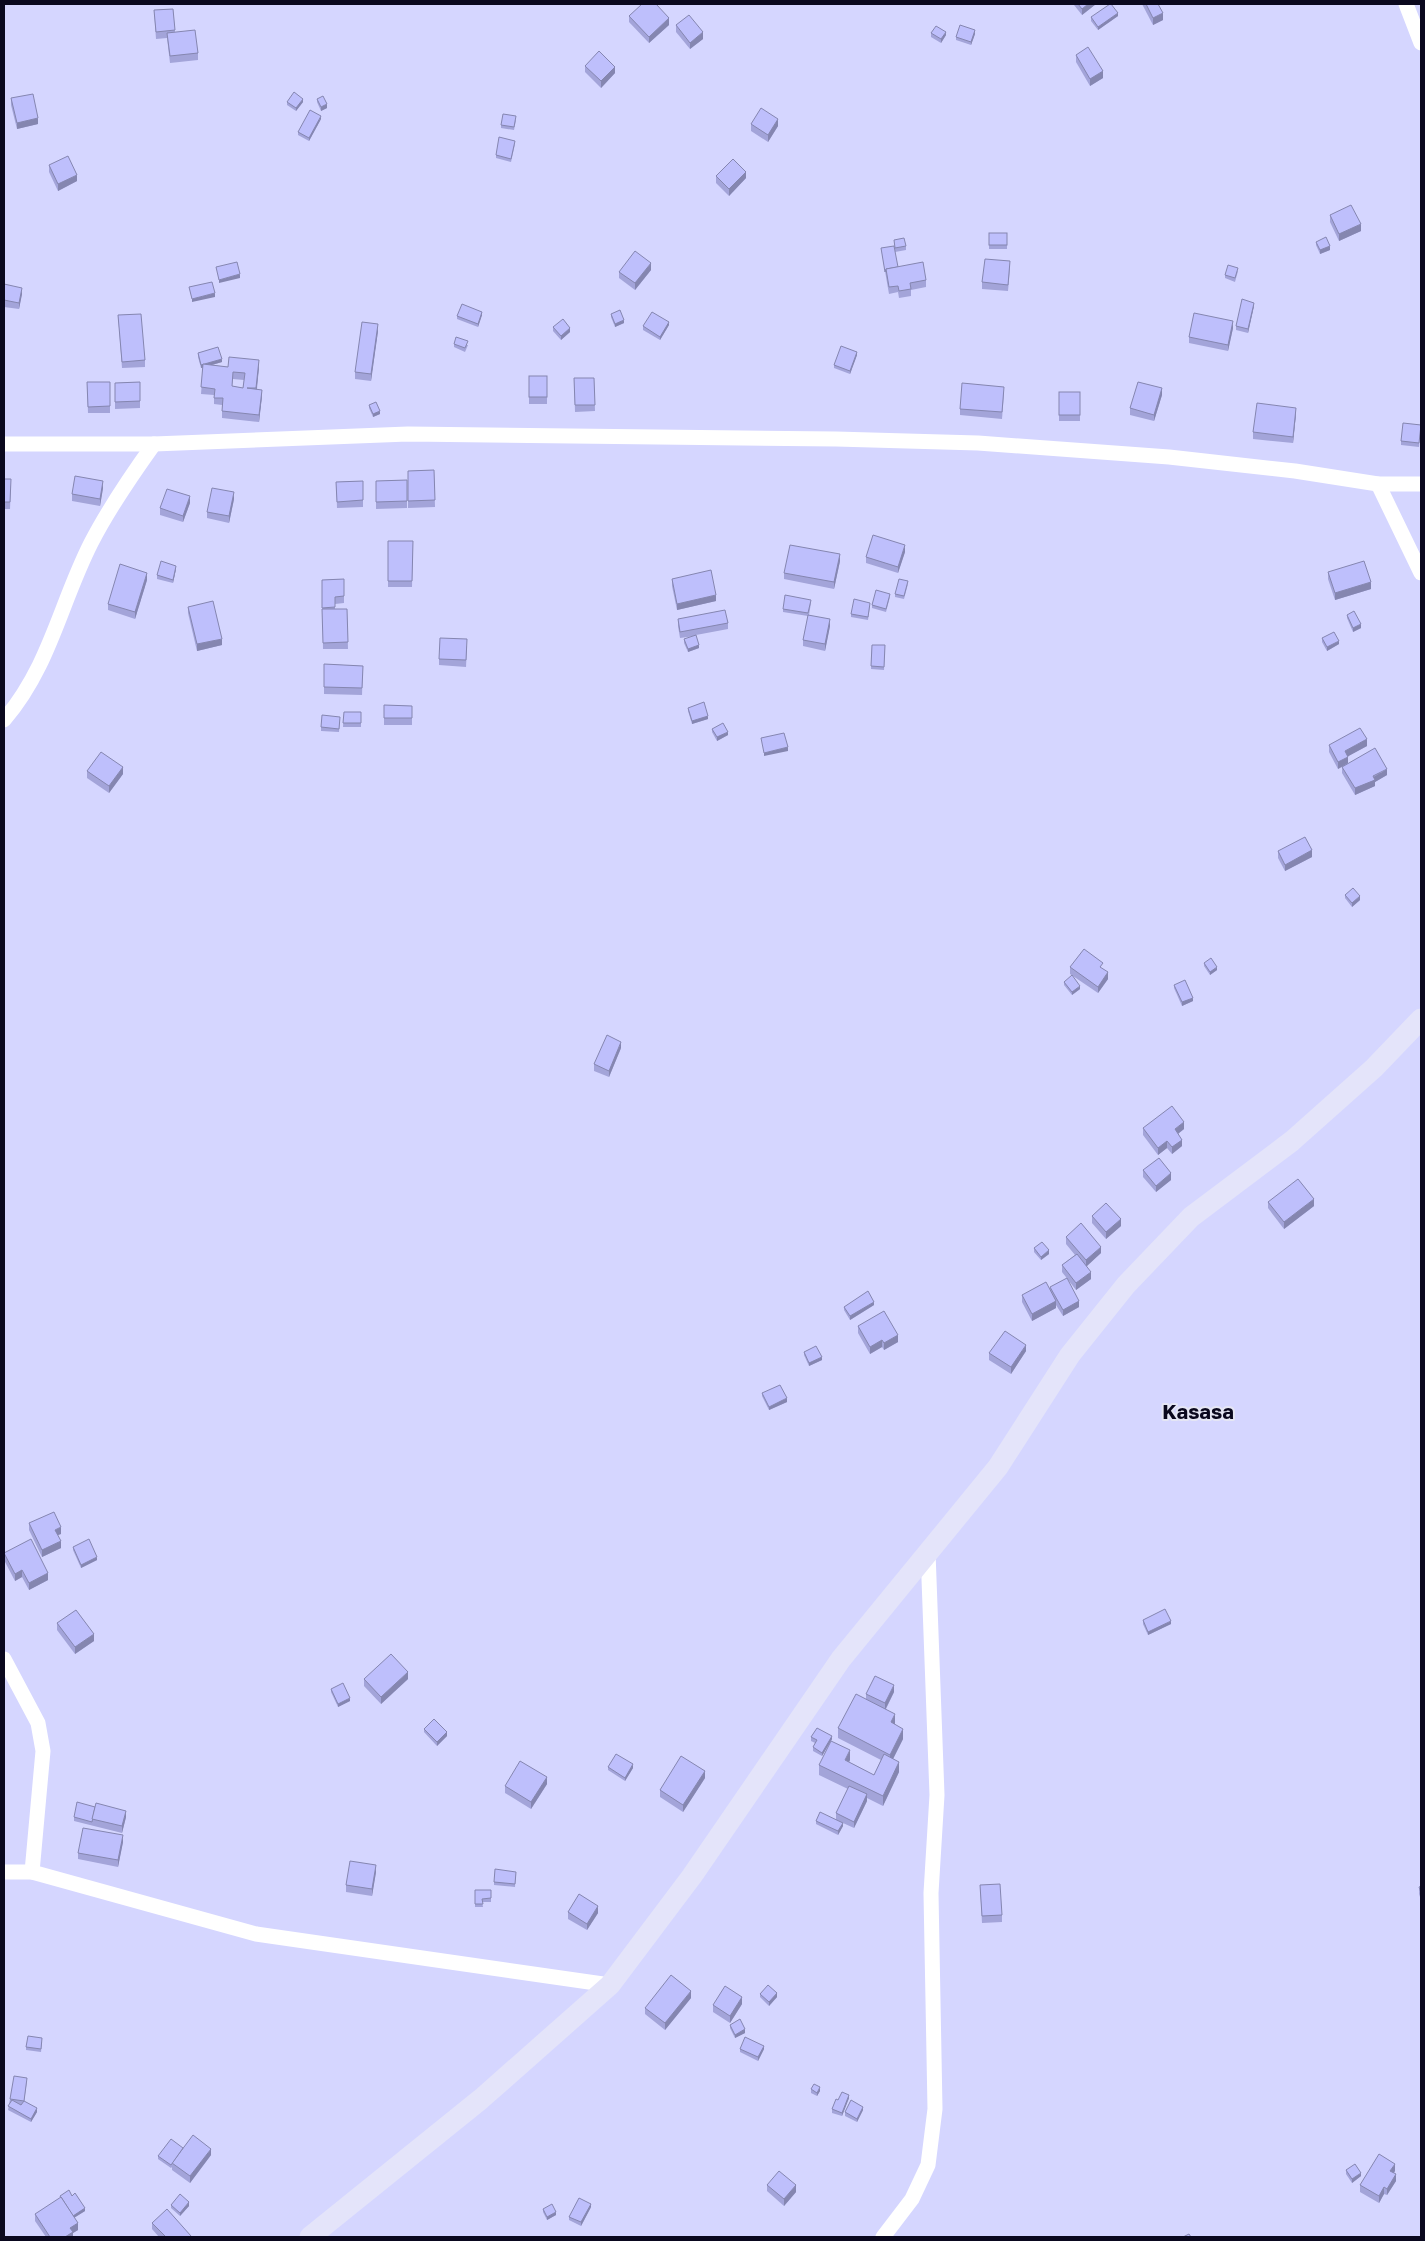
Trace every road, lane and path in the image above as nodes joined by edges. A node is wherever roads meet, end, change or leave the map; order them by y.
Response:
1 (1406, 4) edge
2 (1421, 43) edge
3 (4, 444) edge
4 (154, 444) junction
5 (1378, 484) junction
6 (1421, 484) edge
7 (1421, 573) edge
8 (4, 720) edge
9 (1421, 1019) edge
10 (928, 1552) junction
11 (4, 1659) edge
12 (4, 1872) edge
13 (32, 1872) junction
14 (610, 1985) junction
15 (310, 2237) edge
16 (883, 2237) edge

1 - 2 street
3 - 4 street
4 - 5 street
4 - 8 street
5 - 6 street
5 - 7 street
9 - 10 street
10 - 14 street
10 - 16 street
11 - 13 street
12 - 13 street
13 - 14 street
14 - 15 street

